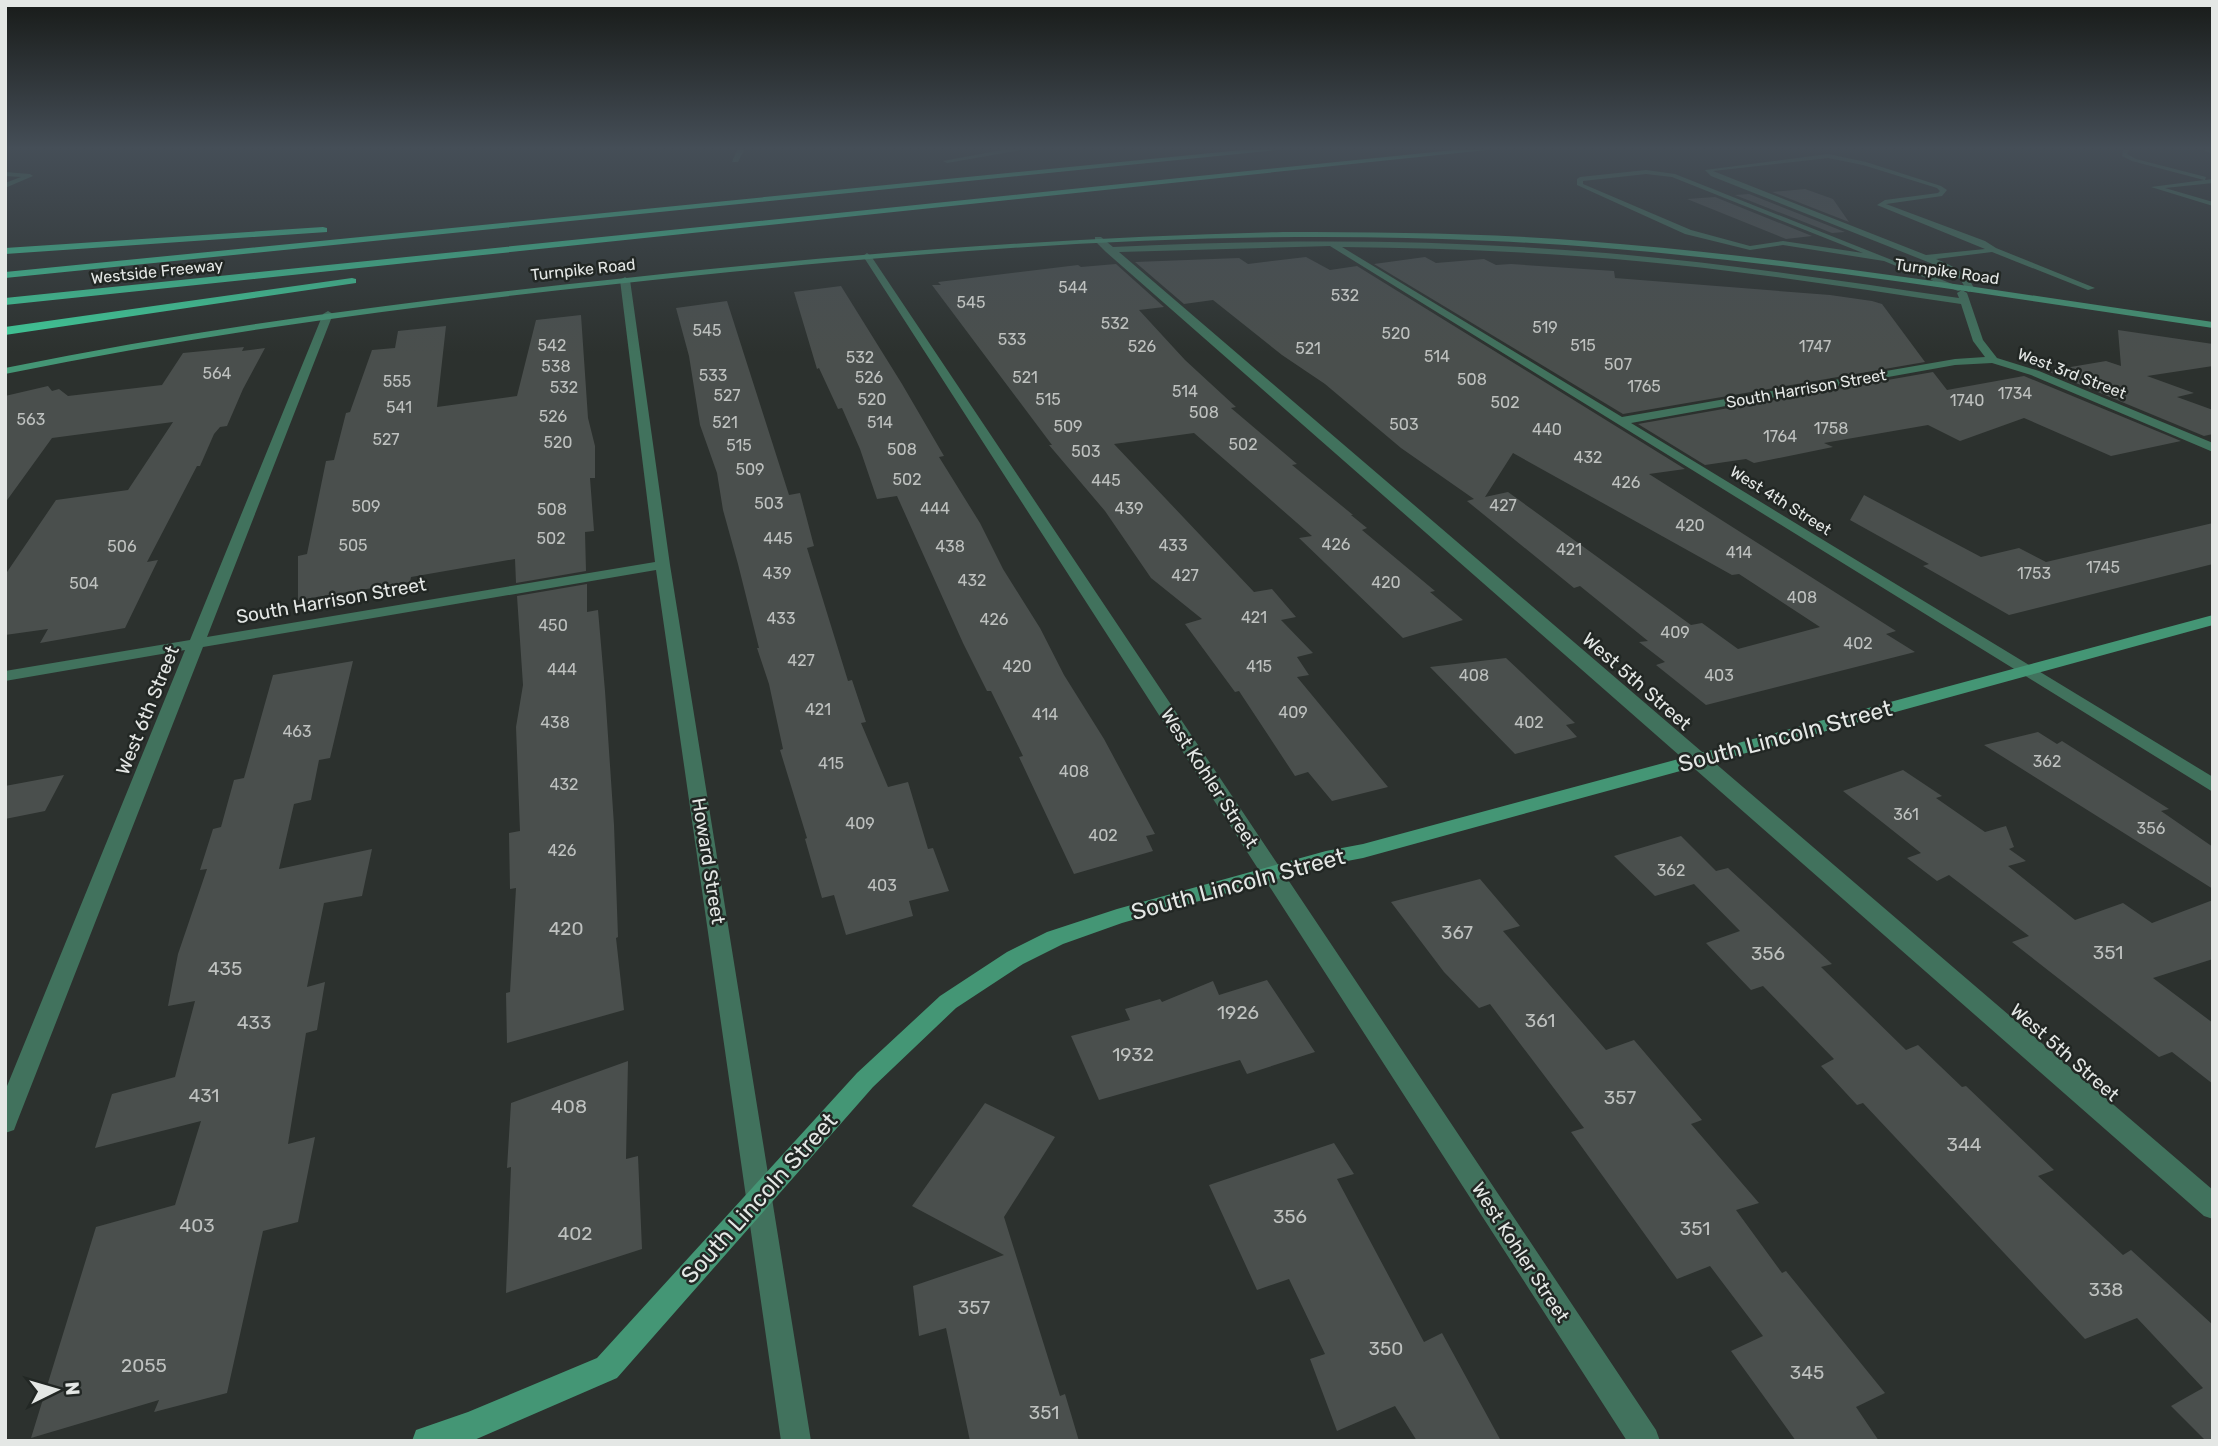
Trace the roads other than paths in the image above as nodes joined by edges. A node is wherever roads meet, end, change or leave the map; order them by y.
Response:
1 (503, 217) edge
2 (589, 217) edge
3 (829, 217) edge
4 (1655, 217) edge
5 (1779, 217) edge
6 (1822, 217) edge
7 (1914, 217) edge
8 (366, 227) dead end
9 (718, 229) junction
10 (328, 230) dead end
11 (1104, 244) junction
12 (1332, 244) junction
13 (1750, 248) junction
14 (1993, 250) junction
15 (5, 251) edge
16 (867, 256) junction
17 (1925, 258) junction
18 (1749, 259) junction
19 (1885, 259) junction
20 (5, 275) edge
21 (395, 275) dead end
22 (368, 278) dead end
23 (625, 281) junction
24 (2091, 288) dead end
25 (1966, 289) junction
26 (5, 302) edge
27 (1965, 302) junction
28 (328, 314) junction
29 (2213, 325) edge
30 (5, 331) edge
31 (1993, 360) junction
32 (5, 371) edge
33 (1620, 421) junction
34 (2213, 448) edge
35 (663, 565) junction
36 (2213, 620) edge
37 (196, 644) junction
38 (2025, 671) junction
39 (5, 676) edge
40 (1697, 760) junction
41 (2213, 786) edge
42 (1273, 874) junction
43 (5, 1122) edge
44 (760, 1198) junction
45 (2213, 1207) edge
46 (427, 1441) edge
47 (796, 1441) edge
48 (1645, 1441) edge

1 - 8 highway
2 - 20 highway, Westside Freeway
3 - 9 highway, Westside Freeway
4 - 13 lane
5 - 19 lane
6 - 17 lane
7 - 14 lane
9 - 21 highway
9 - 26 highway, Westside Freeway
10 - 15 highway
11 - 12 street
11 - 16 street, Turnpike Road
11 - 18 street, Turnpike Road
11 - 40 street, West 5th Street
12 - 27 street
12 - 33 street, West 4th Street
13 - 18 lane
13 - 19 lane
14 - 17 lane
14 - 24 lane
16 - 23 street, Turnpike Road
16 - 42 street, West Kohler Street
17 - 25 lane
18 - 25 street, Turnpike Road
19 - 25 lane
22 - 30 highway
23 - 28 street, Turnpike Road
23 - 35 street, Howard Street
25 - 27 street, West 3rd Street
25 - 29 street, Turnpike Road
27 - 31 street, West 3rd Street
28 - 32 street, Turnpike Road
28 - 37 street, West 6th Street
31 - 33 street, South Harrison Street
31 - 34 street, West 3rd Street
33 - 38 street, West 4th Street
35 - 37 street, South Harrison Street
35 - 44 street, Howard Street
36 - 38 street, South Lincoln Street
37 - 39 street, South Harrison Street
37 - 43 street, West 6th Street
38 - 40 street, South Lincoln Street
38 - 41 street, West 4th Street
40 - 42 street, South Lincoln Street
40 - 45 street, West 5th Street
42 - 44 street, South Lincoln Street
42 - 48 street, West Kohler Street
44 - 46 street, South Lincoln Street
44 - 47 street, Howard Street

